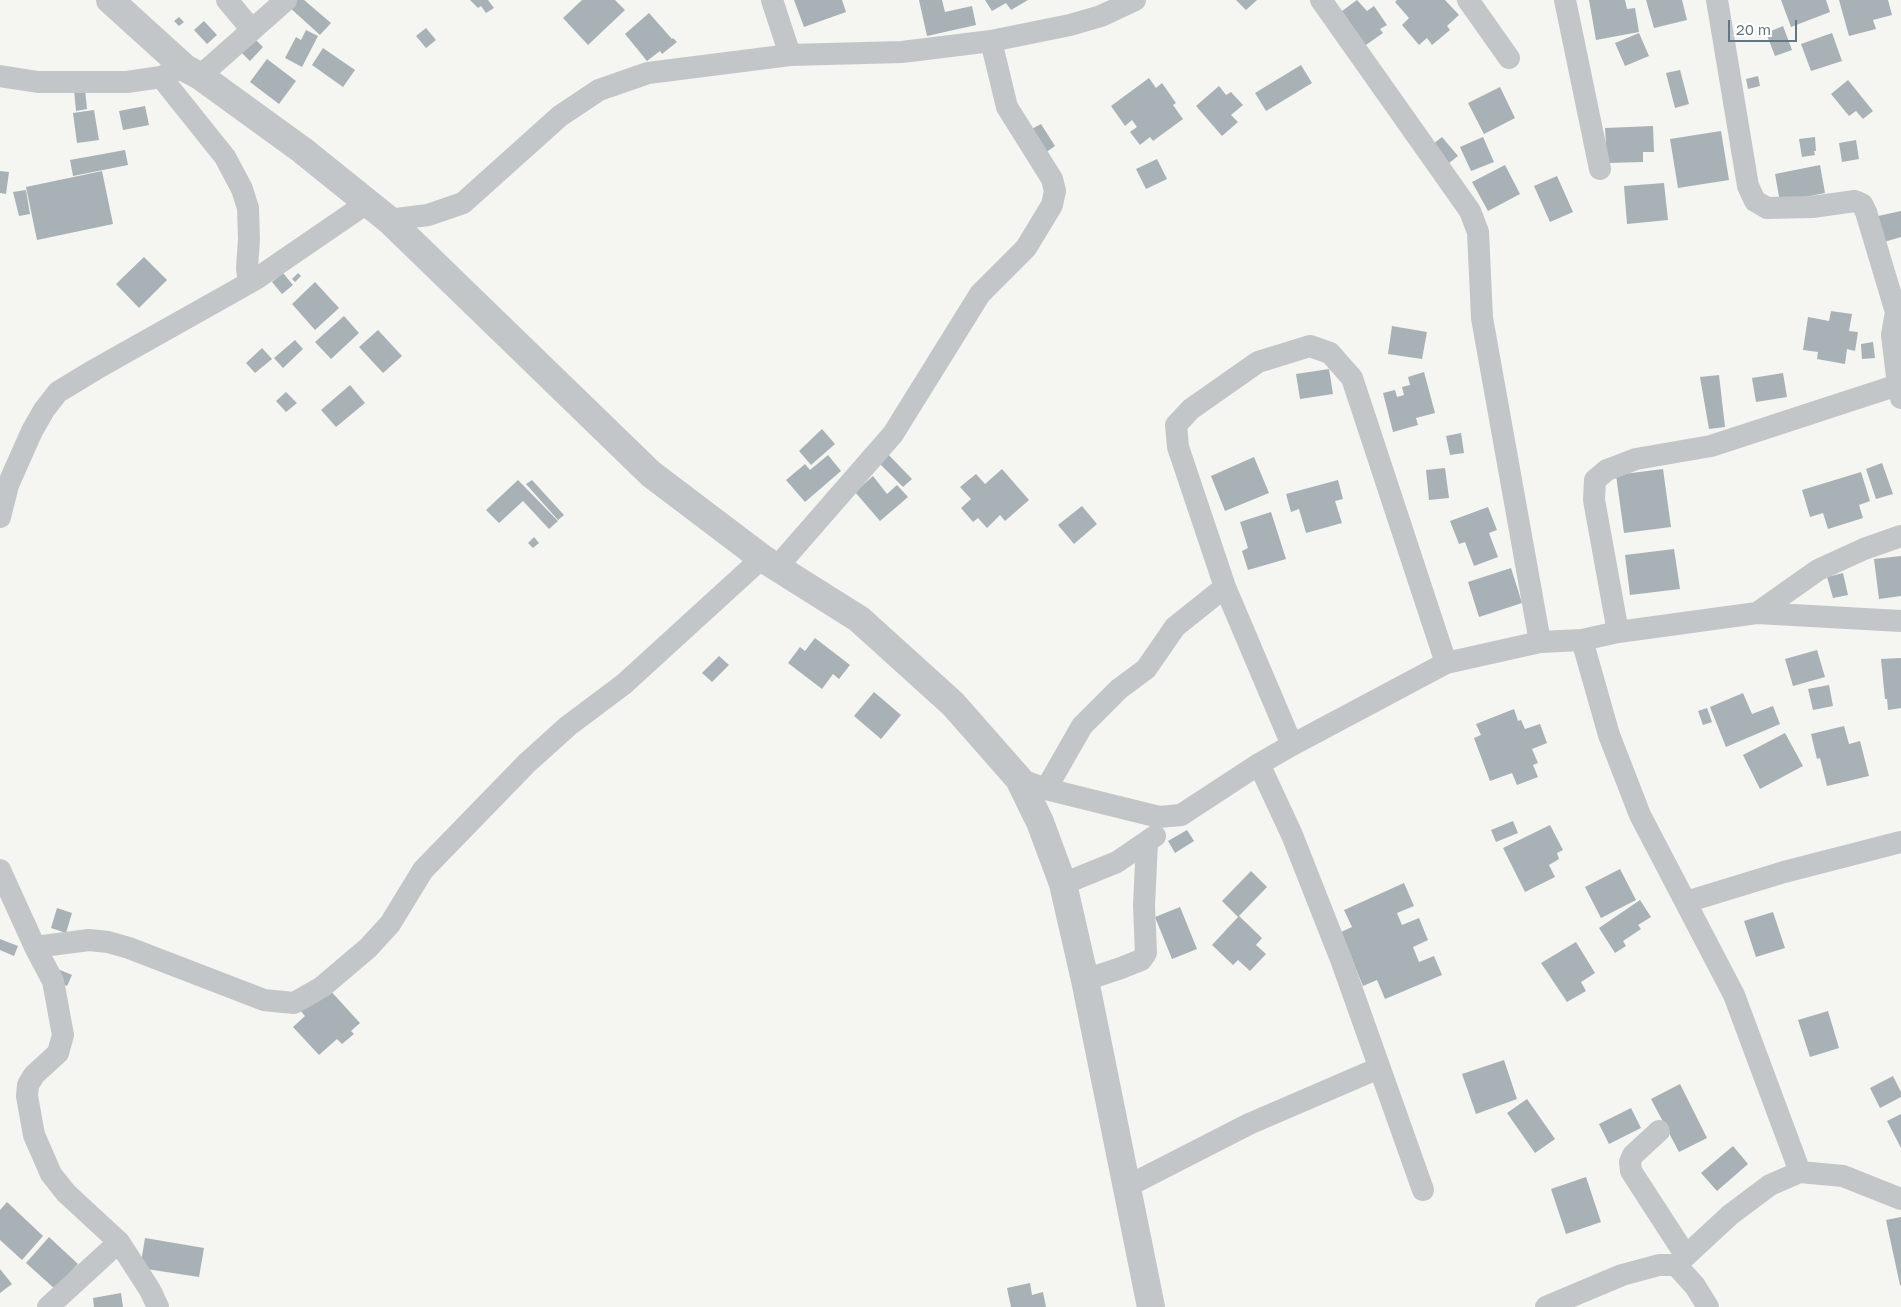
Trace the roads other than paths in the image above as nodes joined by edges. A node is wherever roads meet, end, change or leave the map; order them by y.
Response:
1 (110, 0) edge
2 (227, 0) edge
3 (286, 0) edge
4 (772, 0) edge
5 (1135, 0) edge
6 (1321, 0) edge
7 (1468, 0) edge
8 (1564, 0) edge
9 (1717, 0) edge
10 (252, 30) junction
11 (991, 41) junction
12 (790, 56) junction
13 (1509, 58) dead end
14 (182, 73) junction
15 (0, 76) edge
16 (1600, 169) dead end
17 (368, 203) junction
18 (389, 220) junction
19 (249, 283) junction
20 (1898, 308) edge
21 (1899, 391) edge
22 (0, 517) edge
23 (1901, 536) edge
24 (769, 562) junction
25 (1225, 587) junction
26 (1757, 613) junction
27 (1901, 621) edge
28 (1618, 632) junction
29 (1582, 640) junction
30 (1540, 642) junction
31 (1446, 664) junction
32 (1292, 745) junction
33 (1259, 764) junction
34 (1019, 779) junction
35 (1046, 789) junction
36 (1181, 815) junction
37 (1146, 842) junction
38 (1901, 842) edge
39 (0, 870) edge
40 (1063, 884) junction
41 (1686, 902) junction
42 (35, 947) junction
43 (1084, 980) junction
44 (1379, 1068) junction
45 (1659, 1131) dead end
46 (1800, 1172) junction
47 (1126, 1187) junction
48 (1423, 1190) dead end
49 (1901, 1199) edge
50 (119, 1242) junction
51 (1681, 1260) junction
52 (48, 1307) edge
53 (158, 1307) edge
54 (1151, 1307) edge
55 (1546, 1307) edge
56 (1708, 1307) edge

1 - 14 street
2 - 10 street
3 - 10 street
4 - 12 street
5 - 11 street
6 - 30 street
7 - 13 street
8 - 16 street
9 - 20 street
10 - 14 street
11 - 12 street
11 - 24 street
12 - 18 street
14 - 15 street
14 - 17 street
14 - 19 street
17 - 18 street
17 - 19 street
18 - 24 street
19 - 22 street
20 - 21 street
21 - 28 street
23 - 26 street
24 - 34 street
24 - 42 street
25 - 31 street
25 - 32 street
25 - 35 street
26 - 27 street
26 - 28 street
28 - 29 street
29 - 30 street
29 - 41 street
30 - 31 street
31 - 32 street
32 - 33 street
33 - 36 street
33 - 44 street
34 - 35 street
34 - 40 street
35 - 36 street
36 - 37 street
37 - 40 street
37 - 43 street
38 - 41 street
39 - 42 street
40 - 43 street
41 - 46 street
42 - 50 street
43 - 47 street
44 - 47 street
44 - 48 street
45 - 51 street
46 - 49 street
46 - 51 street
47 - 54 street
50 - 52 street
50 - 53 street
51 - 55 street
51 - 56 street

